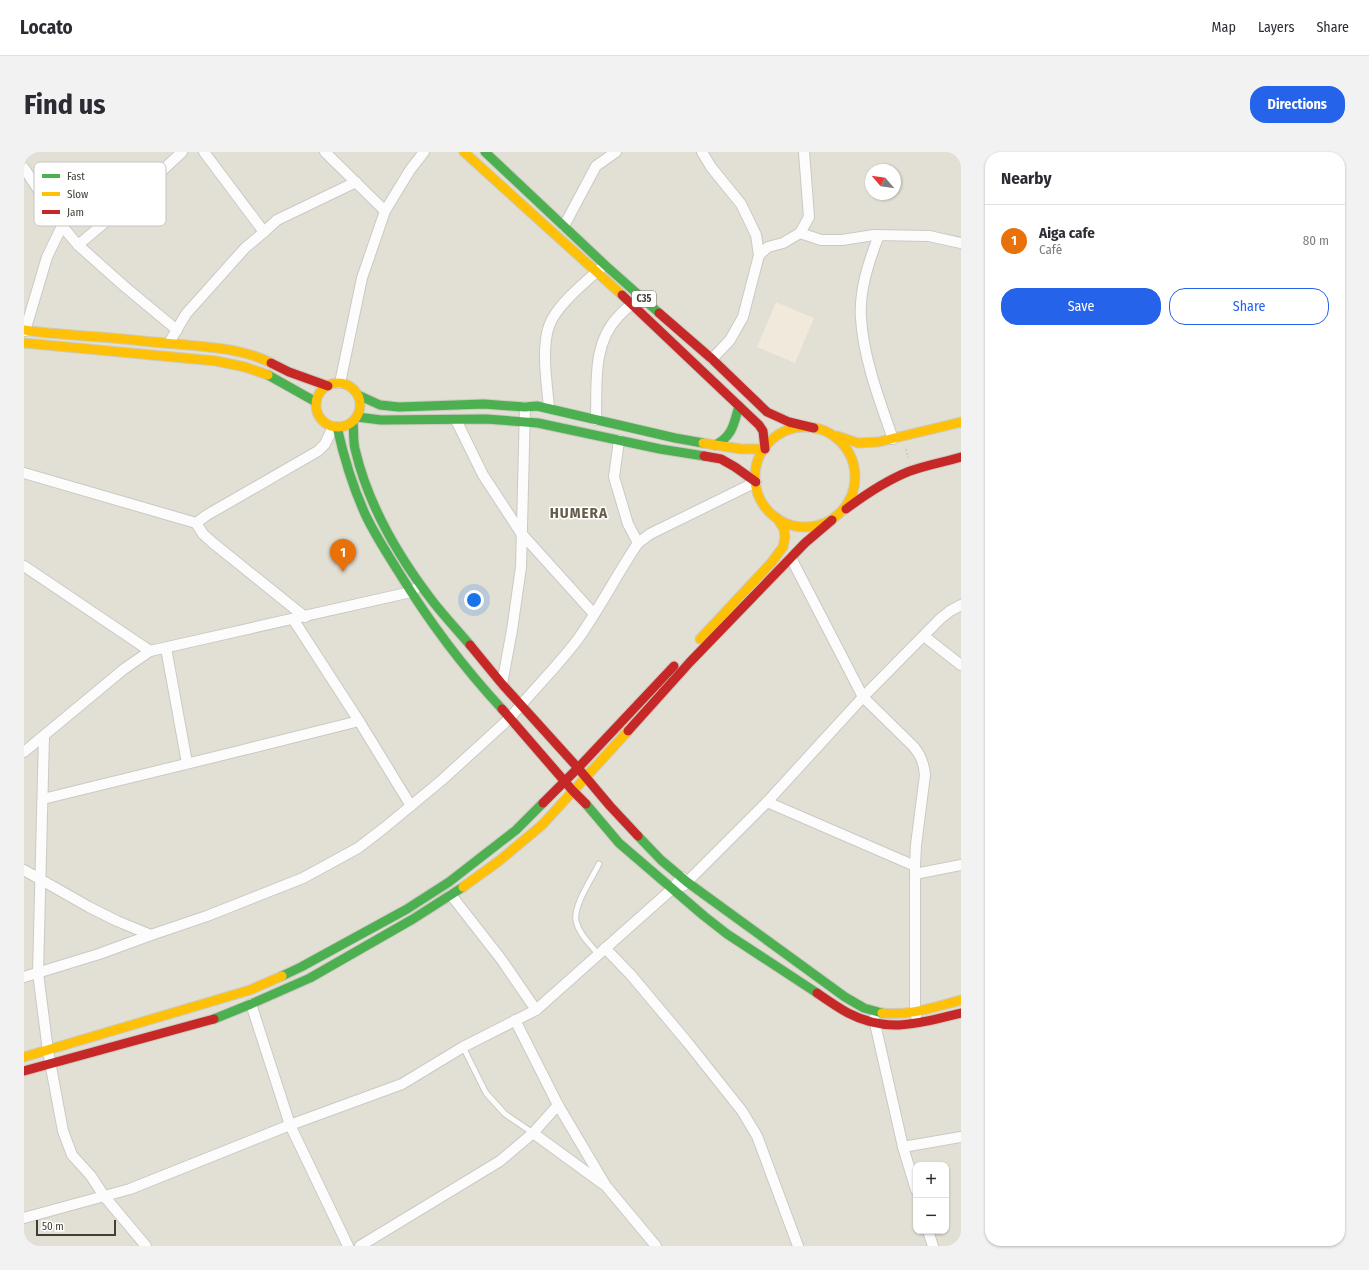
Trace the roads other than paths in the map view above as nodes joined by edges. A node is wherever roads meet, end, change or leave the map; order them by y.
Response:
1 (182, 152) edge
2 (204, 152) edge
3 (326, 152) edge
4 (424, 152) edge
5 (464, 152) edge
6 (485, 152) edge
7 (616, 152) edge
8 (702, 152) edge
9 (804, 152) edge
10 (166, 167) edge
11 (24, 168) edge
12 (356, 182) junction
13 (34, 183) edge
14 (385, 211) junction
15 (62, 226) joint
16 (100, 226) edge
17 (564, 226) junction
18 (264, 232) junction
19 (800, 233) junction
20 (879, 235) junction
21 (961, 243) edge
22 (78, 244) junction
23 (758, 255) junction
24 (605, 265) junction
25 (596, 273) junction
26 (632, 304) junction
27 (177, 330) junction
28 (25, 331) edge
29 (24, 343) edge
30 (169, 343) junction
31 (712, 359) junction
32 (340, 383) junction
33 (328, 386) junction
34 (358, 395) junction
35 (316, 402) junction
36 (739, 406) junction
37 (525, 407) junction
38 (549, 408) junction
39 (355, 420) junction
40 (456, 420) junction
41 (596, 420) junction
42 (524, 421) junction
43 (961, 422) edge
44 (335, 427) junction
45 (814, 428) junction
46 (825, 431) junction
47 (893, 439) junction
48 (619, 440) junction
49 (715, 445) junction
50 (765, 449) junction
51 (961, 457) edge
52 (24, 473) edge
53 (756, 482) junction
54 (777, 518) junction
55 (834, 518) junction
56 (196, 524) junction
57 (521, 533) junction
58 (638, 543) junction
59 (791, 558) junction
60 (24, 566) edge
61 (421, 585) junction
62 (411, 592) junction
63 (961, 605) edge
64 (594, 614) junction
65 (305, 617) junction
66 (293, 619) junction
67 (924, 636) junction
68 (166, 648) junction
69 (150, 651) junction
70 (687, 659) junction
71 (961, 665) edge
72 (502, 684) junction
73 (863, 697) junction
74 (520, 706) junction
75 (510, 718) junction
76 (359, 721) junction
77 (44, 736) junction
78 (24, 752) edge
79 (187, 763) junction
80 (578, 768) junction
81 (586, 778) junction
82 (565, 782) junction
83 (573, 792) junction
84 (42, 799) junction
85 (767, 802) junction
86 (411, 806) junction
87 (599, 864) dead end
88 (961, 865) edge
89 (24, 870) edge
90 (915, 870) junction
91 (40, 879) junction
92 (685, 880) junction
93 (674, 891) junction
94 (451, 895) junction
95 (362, 934) junction
96 (151, 936) junction
97 (369, 944) junction
98 (602, 951) junction
99 (38, 973) junction
100 (24, 977) edge
101 (961, 1000) edge
102 (251, 1004) junction
103 (536, 1010) junction
104 (874, 1011) junction
105 (915, 1011) junction
106 (961, 1013) edge
107 (515, 1020) junction
108 (917, 1022) junction
109 (874, 1023) junction
110 (463, 1047) junction
111 (48, 1051) junction
112 (24, 1057) edge
113 (51, 1064) junction
114 (24, 1071) edge
115 (558, 1105) junction
116 (290, 1125) junction
117 (533, 1133) junction
118 (961, 1137) edge
119 (903, 1147) junction
120 (913, 1180) edge
121 (606, 1186) junction
122 (104, 1196) junction
123 (24, 1218) edge
124 (929, 1234) edge
125 (146, 1246) edge
126 (348, 1246) edge
127 (360, 1246) edge
128 (656, 1246) edge
129 (798, 1246) edge
130 (933, 1246) edge

1 - 10 street
2 - 18 street
3 - 12 street
4 - 14 street
5 - 25 street, C35
6 - 17 street, C35
7 - 17 street
8 - 23 street
9 - 19 street
11 - 13 street
12 - 14 street
12 - 18 street
14 - 32 street
15 - 22 street
15 - 28 street
16 - 22 street
17 - 24 street, C35
18 - 27 street
19 - 20 street
19 - 23 street
20 - 21 street
20 - 47 street
22 - 27 street
23 - 31 street
24 - 25 street
24 - 31 street, C35
25 - 26 street, C35
25 - 38 street
26 - 36 street, C35
26 - 41 street
27 - 30 street
28 - 30 street
29 - 35 street
30 - 33 street
31 - 45 street, C35
32 - 33 street
32 - 34 street
33 - 35 street
34 - 37 street
34 - 39 street
35 - 44 street
36 - 49 street
36 - 50 street, C35
37 - 38 street
37 - 42 street
38 - 41 street
39 - 40 street
39 - 44 street
39 - 61 street
40 - 42 street
40 - 57 street
41 - 49 street
42 - 48 street
42 - 57 street
43 - 47 street, C35
44 - 56 street
44 - 62 street
45 - 46 street, C35
45 - 50 street, C35
46 - 47 street, C35
46 - 55 street, C35
48 - 53 street
48 - 58 street
49 - 50 street
50 - 53 street, C35
51 - 55 street, C35
52 - 56 street
53 - 54 street, C35
53 - 58 street
54 - 55 street, C35
54 - 70 street
55 - 59 street
56 - 65 street
57 - 64 street
57 - 72 street
58 - 64 street
59 - 70 street
59 - 73 street
60 - 69 street
61 - 62 street
61 - 72 street
62 - 65 street
62 - 75 street
63 - 67 street
64 - 74 street
65 - 66 street
66 - 68 street
66 - 76 street
67 - 71 street
67 - 73 street
68 - 69 street
68 - 79 street
69 - 77 street
70 - 80 street
70 - 81 street
72 - 74 street
73 - 85 street
73 - 90 street
74 - 75 street
74 - 80 street
75 - 82 street
75 - 86 street
76 - 79 street
76 - 86 street
77 - 78 street
77 - 84 street
79 - 84 street
80 - 81 street
80 - 82 street
81 - 83 street
81 - 92 street
82 - 83 street
82 - 95 street
83 - 93 street
83 - 94 street
84 - 91 street
85 - 90 street
85 - 92 street
86 - 96 street
87 - 98 lane
88 - 90 street
89 - 91 street
90 - 105 street
91 - 96 street
91 - 99 street
92 - 93 street
92 - 104 street
93 - 98 street
93 - 109 street
94 - 97 street
94 - 103 street
95 - 97 street
95 - 111 street
96 - 99 street
97 - 102 street
98 - 103 street
98 - 129 street
99 - 100 street
99 - 111 street
101 - 105 street
102 - 113 street
102 - 116 street
103 - 107 street
104 - 105 street
104 - 109 street
105 - 108 street
106 - 108 street
107 - 110 street
107 - 115 street
108 - 109 street
109 - 119 street
110 - 116 street
110 - 117 lane
111 - 112 street
111 - 113 street
113 - 114 street
113 - 122 street
115 - 117 street
115 - 121 street
116 - 122 street
116 - 126 street
117 - 121 street
117 - 127 street
118 - 119 street
119 - 120 street
121 - 128 street
122 - 123 street
122 - 125 street
124 - 130 street

